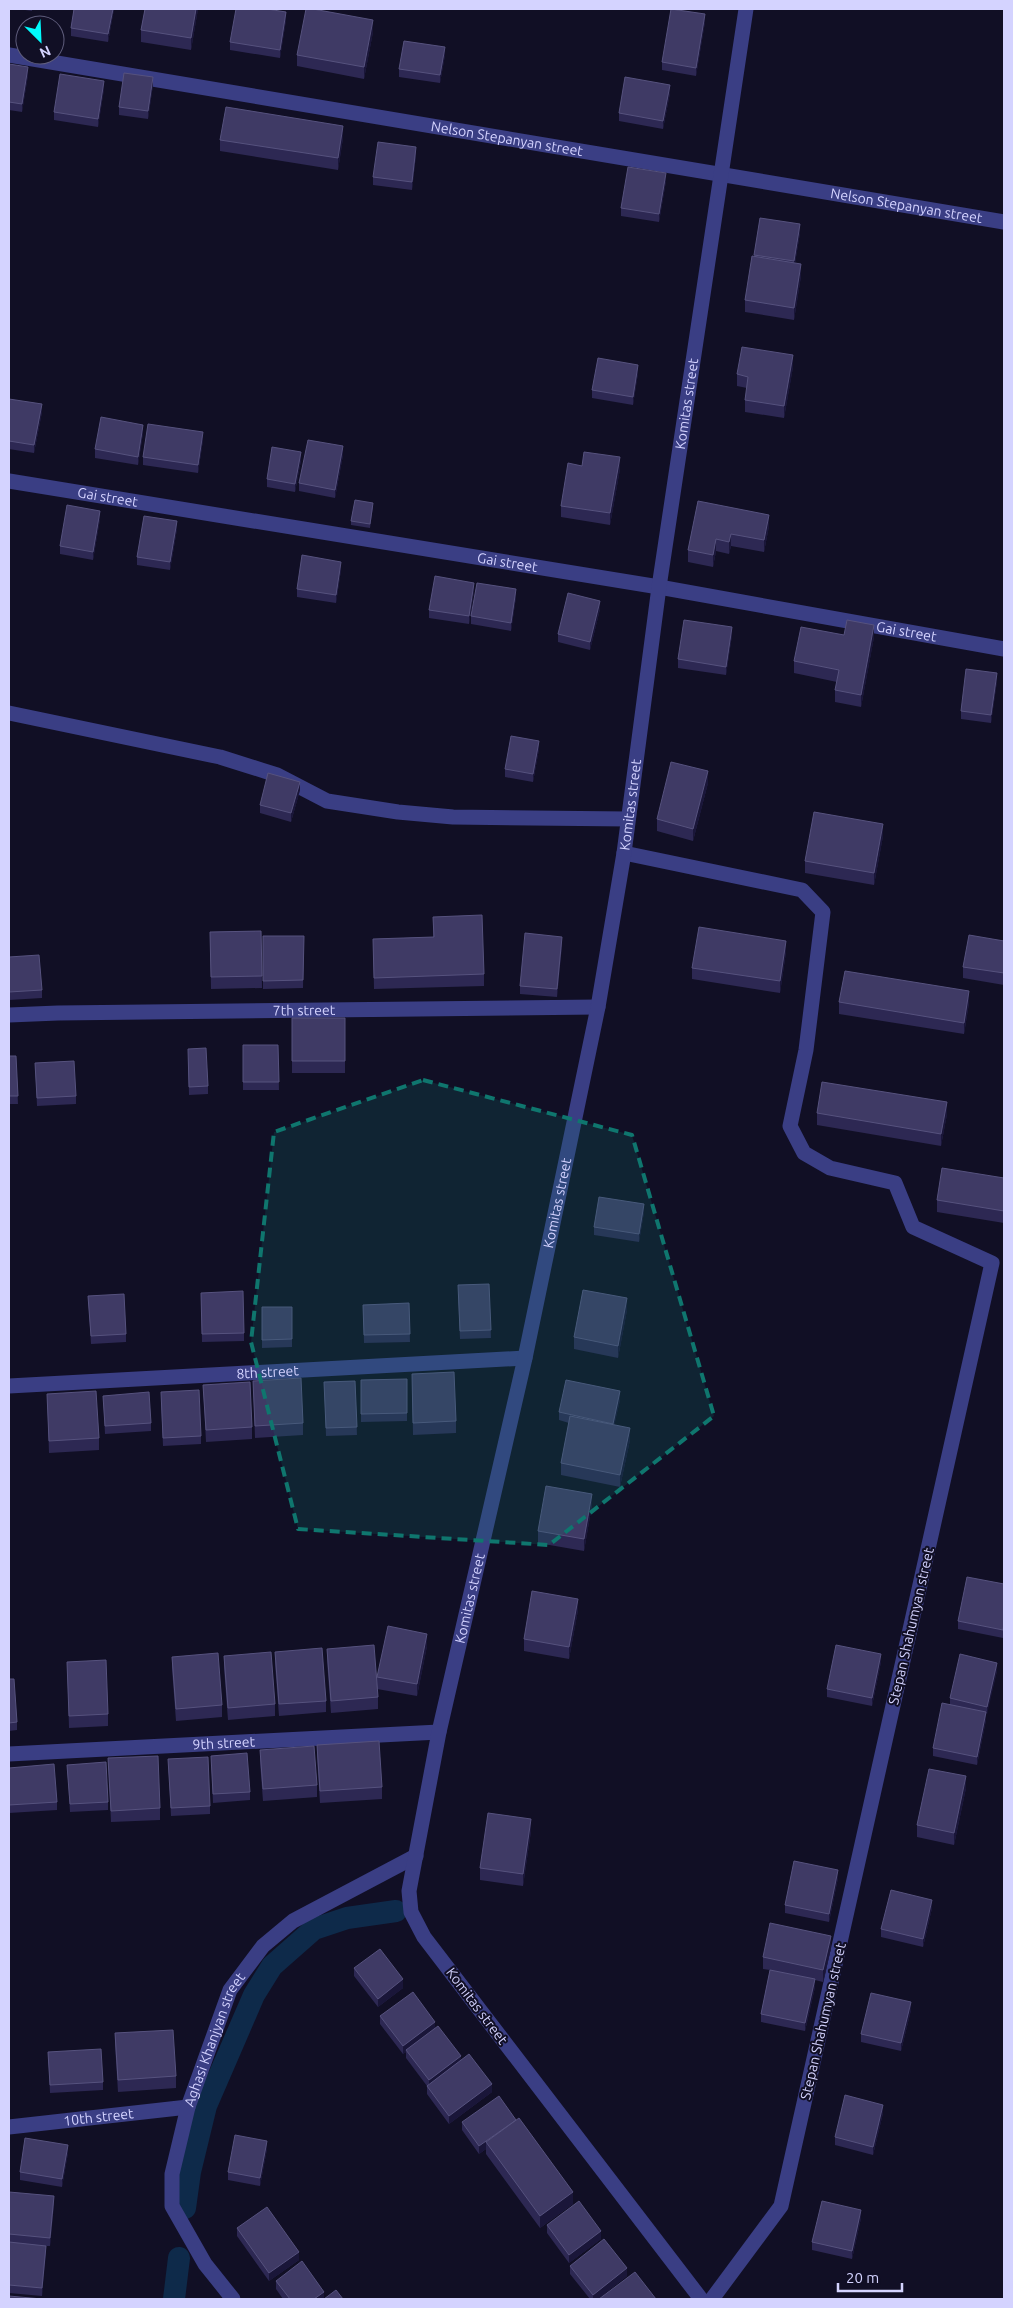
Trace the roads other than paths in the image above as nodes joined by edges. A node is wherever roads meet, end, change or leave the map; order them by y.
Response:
1 (746, 9) edge
2 (9, 55) edge
3 (721, 175) junction
4 (1004, 222) edge
5 (9, 482) edge
6 (659, 587) junction
7 (1004, 649) edge
8 (9, 713) edge
9 (628, 819) junction
10 (624, 853) junction
11 (598, 1007) junction
12 (9, 1015) edge
13 (525, 1358) junction
14 (9, 1386) edge
15 (439, 1732) junction
16 (9, 1754) edge
17 (416, 1856) junction
18 (188, 2107) junction
19 (9, 2127) edge
20 (232, 2299) edge
21 (701, 2299) edge
22 (712, 2299) edge

1 - 3 street, Komitas street
2 - 3 street, Nelson Stepanyan street
3 - 4 street, Nelson Stepanyan street
3 - 6 street, Komitas street
5 - 6 street, Gai street
6 - 7 street, Gai street
6 - 9 street, Komitas street
8 - 9 street
9 - 10 street, Komitas street
10 - 11 street, Komitas street
10 - 22 street, Stepan Shahumyan street
11 - 12 street, 7th street
11 - 13 street, Komitas street
13 - 14 street, 8th street
13 - 15 street, Komitas street
15 - 16 street, 9th street
15 - 17 street, Komitas street
17 - 18 street, Aghasi Khanjyan street
17 - 21 street, Komitas street
18 - 19 street, 10th street
18 - 20 street, Aghasi Khanjyan street

